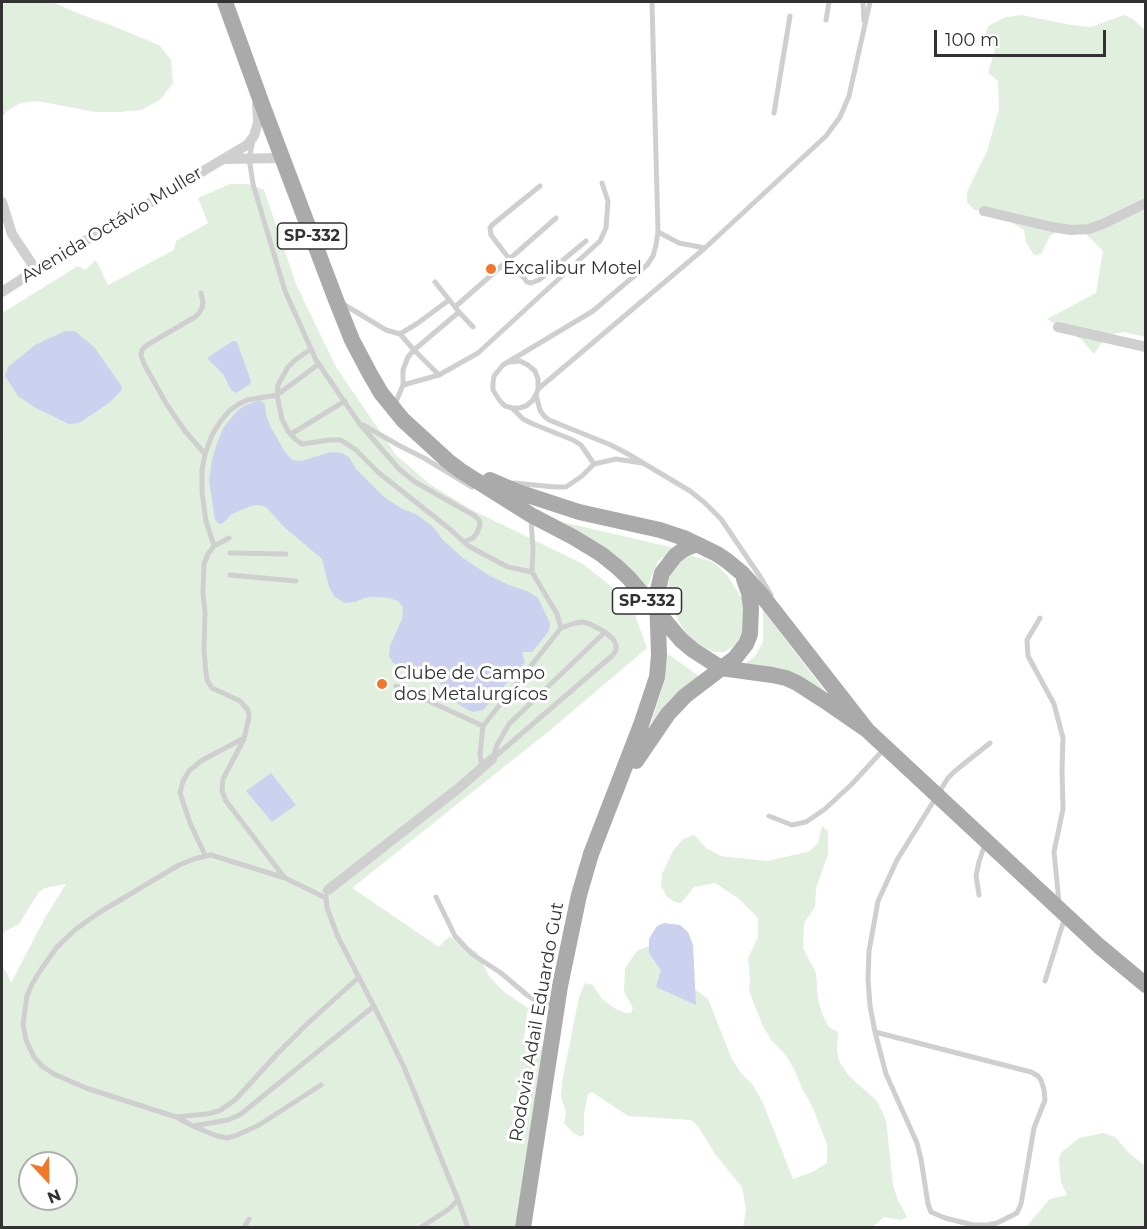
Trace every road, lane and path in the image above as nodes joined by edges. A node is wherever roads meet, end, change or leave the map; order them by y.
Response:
1 (225, 2) edge
2 (652, 2) edge
3 (829, 2) edge
4 (862, 2) edge
5 (870, 2) edge
6 (790, 16) dead end
7 (826, 20) dead end
8 (865, 25) junction
9 (251, 74) junction
10 (774, 113) dead end
11 (254, 136) junction
12 (249, 158) junction
13 (282, 158) junction
14 (224, 159) junction
15 (602, 183) dead end
16 (540, 186) dead end
17 (2, 202) edge
18 (1146, 203) edge
19 (984, 211) dead end
20 (556, 218) dead end
21 (658, 232) junction
22 (586, 241) dead end
23 (705, 248) junction
24 (509, 258) junction
25 (36, 270) junction
26 (435, 282) dead end
27 (2, 284) edge
28 (13, 284) junction
29 (2, 292) edge
30 (201, 293) dead end
31 (336, 300) junction
32 (449, 300) junction
33 (455, 307) junction
34 (459, 312) junction
35 (473, 327) dead end
36 (1058, 327) dead end
37 (400, 334) junction
38 (1146, 347) edge
39 (311, 349) junction
40 (414, 350) junction
41 (319, 364) junction
42 (503, 365) junction
43 (439, 375) junction
44 (403, 385) junction
45 (538, 388) junction
46 (277, 395) junction
47 (536, 395) junction
48 (345, 401) junction
49 (393, 408) junction
50 (512, 408) junction
51 (359, 423) junction
52 (291, 434) junction
53 (435, 449) junction
54 (205, 454) junction
55 (594, 464) junction
56 (646, 464) junction
57 (490, 480) junction
58 (502, 497) junction
59 (531, 515) junction
60 (229, 538) dead end
61 (464, 542) junction
62 (697, 544) junction
63 (214, 546) junction
64 (230, 553) dead end
65 (286, 554) dead end
66 (532, 572) junction
67 (742, 574) junction
68 (230, 575) dead end
69 (296, 581) dead end
70 (658, 613) junction
71 (1040, 618) dead end
72 (561, 628) junction
73 (605, 632) junction
74 (792, 633) junction
75 (721, 668) junction
76 (396, 686) dead end
77 (483, 726) junction
78 (867, 730) junction
79 (243, 739) junction
80 (990, 743) dead end
81 (886, 748) junction
82 (492, 759) junction
83 (482, 769) junction
84 (616, 792) junction
85 (937, 795) junction
86 (769, 816) dead end
87 (986, 841) junction
88 (205, 855) junction
89 (285, 878) junction
90 (327, 894) junction
91 (979, 895) dead end
92 (436, 897) dead end
93 (1063, 913) junction
94 (359, 978) junction
95 (1045, 981) dead end
96 (1146, 985) edge
97 (557, 1004) junction
98 (374, 1006) junction
99 (875, 1032) junction
100 (321, 1085) dead end
101 (176, 1117) junction
102 (194, 1126) junction
103 (458, 1200) junction
104 (249, 1218) dead end
105 (244, 1227) edge
106 (420, 1227) edge
107 (468, 1227) edge
108 (523, 1227) edge

1 - 9 main road, SP-332
2 - 21 lane
3 - 7 lane
4 - 8 lane
5 - 8 lane
6 - 10 lane
8 - 23 lane
9 - 11 street
9 - 13 main road, SP-332
11 - 12 lane
11 - 14 street, Avenida Octávio Muller
12 - 13 street
12 - 14 street
12 - 39 lane
13 - 31 main road, SP-332
14 - 25 street, Avenida Octávio Muller
15 - 43 lane
16 - 24 lane
17 - 25 street
18 - 19 street
20 - 24 lane
21 - 23 lane
21 - 42 lane
22 - 24 lane
23 - 45 lane
24 - 33 lane
25 - 28 street, Avenida Octávio Muller
26 - 32 lane
27 - 28 street
28 - 29 street, Avenida Octávio Muller
30 - 54 lane
31 - 37 lane
31 - 49 main road, SP-332
32 - 33 lane
32 - 37 lane
33 - 34 lane
34 - 35 lane
34 - 40 lane
36 - 38 street
37 - 40 lane
39 - 41 lane
39 - 46 lane
40 - 43 lane
40 - 44 lane
41 - 46 lane
41 - 48 lane
42 - 45 lane
42 - 50 lane
43 - 44 lane
44 - 49 lane
45 - 47 lane
46 - 52 lane
46 - 54 lane
47 - 50 lane
47 - 56 lane
48 - 51 lane
48 - 52 lane
49 - 53 main road, SP-332
50 - 55 lane
51 - 58 lane
51 - 61 lane
52 - 61 lane
53 - 57 main road, SP-332
53 - 58 main road, SP-332
54 - 63 lane
55 - 56 lane
55 - 57 lane
56 - 74 lane
57 - 62 main road, SP-332
58 - 59 main road, SP-332
59 - 66 lane
59 - 70 main road, SP-332
60 - 63 lane
61 - 66 lane
62 - 67 main road, SP-332
62 - 70 main road
63 - 79 lane
64 - 65 lane
66 - 72 lane
67 - 74 main road, SP-332
67 - 75 main road
68 - 69 lane
70 - 75 main road, SP-332
70 - 84 main road, Rodovia Adail Eduardo Gut
71 - 93 lane
72 - 73 lane
72 - 77 lane
73 - 82 lane
73 - 82 lane
74 - 78 main road, SP-332
75 - 78 main road, SP-332
75 - 84 main road, Rodovia Adail Eduardo Gut
76 - 77 lane
77 - 83 lane
78 - 81 main road, SP-332
79 - 88 lane
79 - 89 lane
80 - 85 lane
81 - 85 main road, SP-332
81 - 86 lane
82 - 83 street
83 - 90 street
84 - 97 main road, Rodovia Adail Eduardo Gut
85 - 87 main road, SP-332
85 - 99 lane
87 - 91 lane
87 - 93 main road, SP-332
88 - 89 lane
88 - 101 lane
89 - 90 lane
90 - 94 lane
92 - 97 lane
93 - 95 lane
93 - 96 main road, SP-332
94 - 98 lane
94 - 101 lane
97 - 108 main road, Rodovia Adail Eduardo Gut
98 - 102 lane
98 - 103 lane
99 - 99 lane
100 - 102 lane
101 - 102 lane
103 - 106 lane
103 - 107 lane
104 - 105 lane

